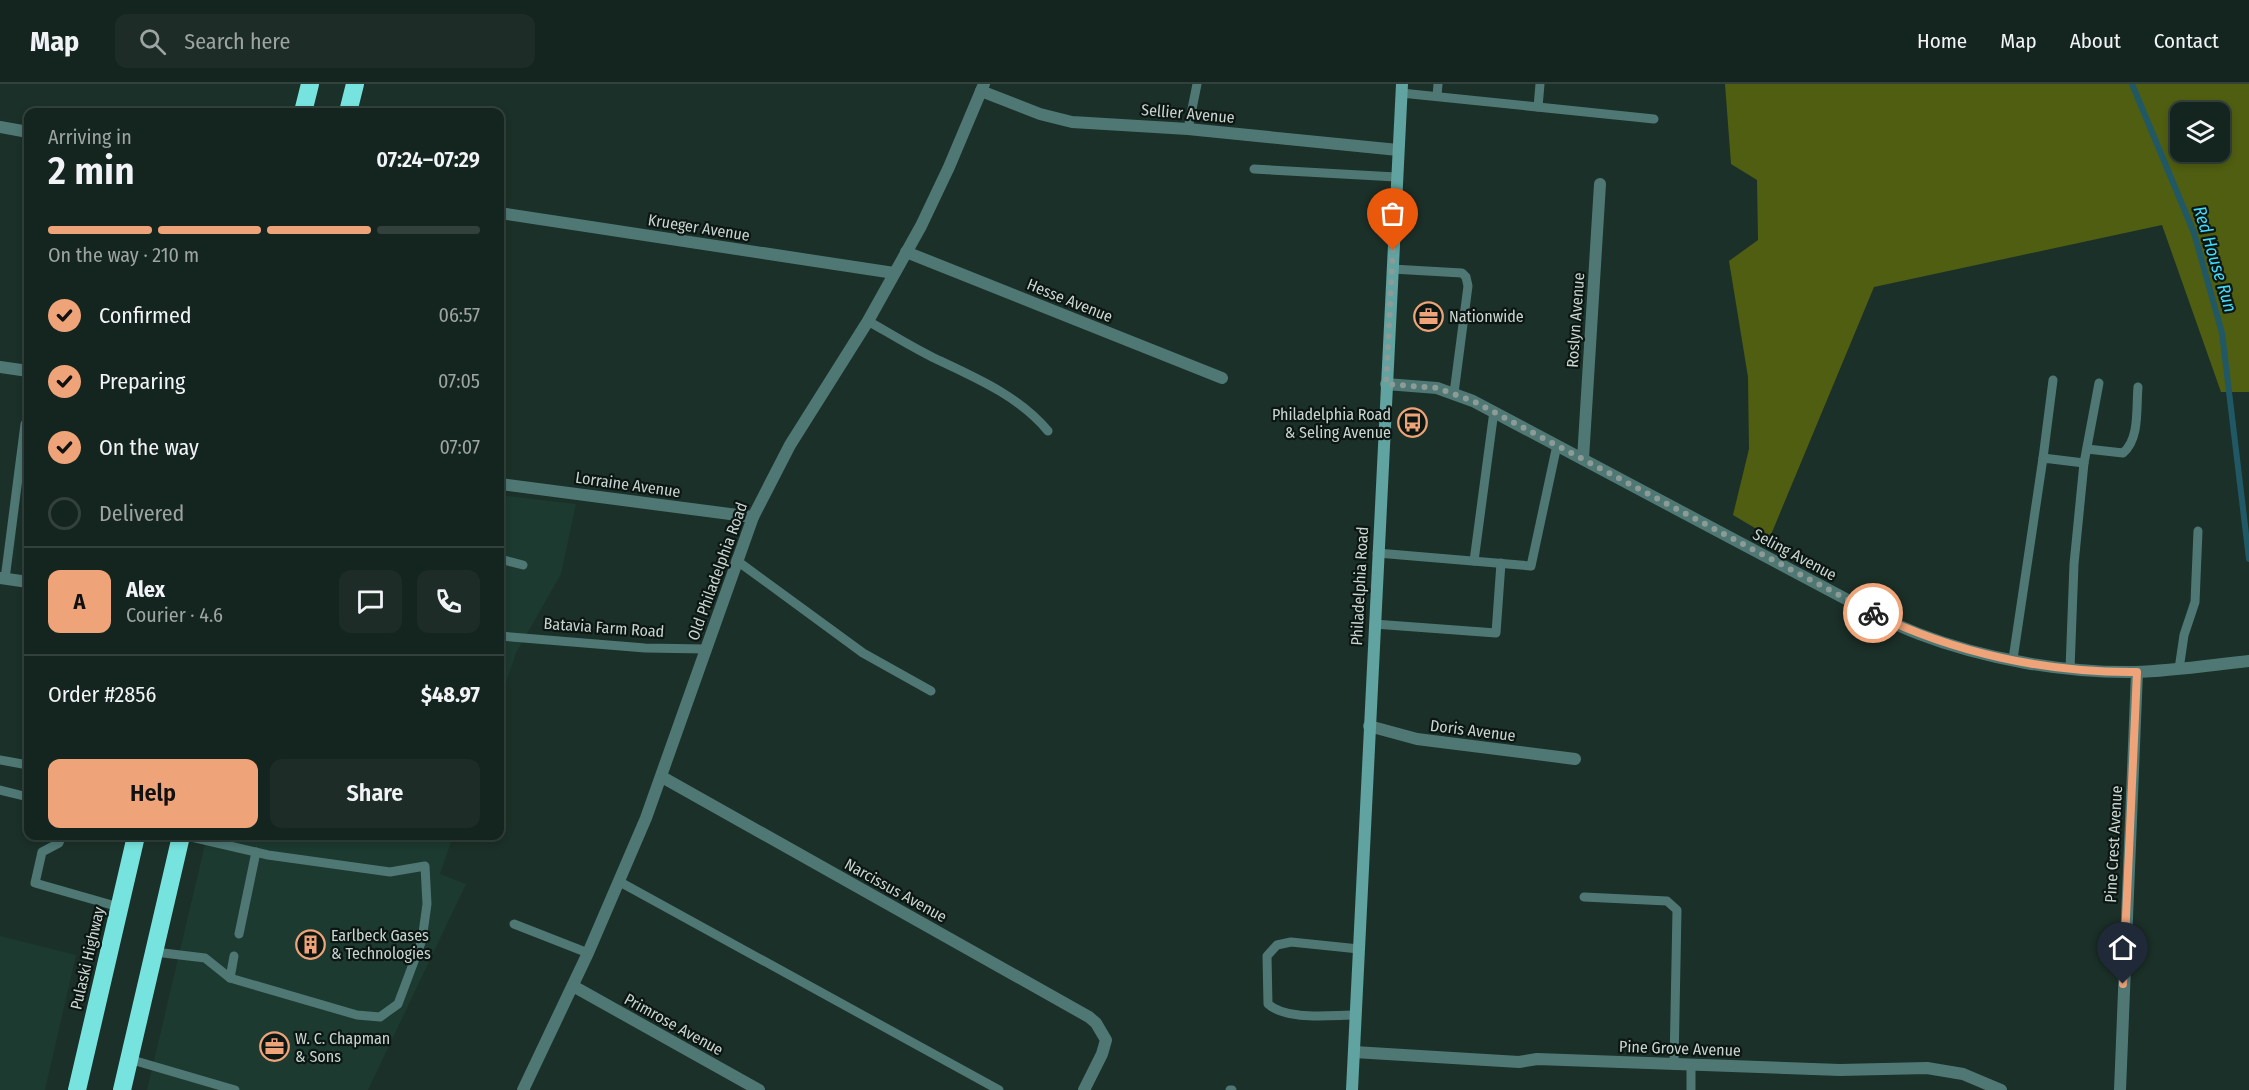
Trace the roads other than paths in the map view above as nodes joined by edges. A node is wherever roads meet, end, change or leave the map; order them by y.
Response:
1 (310, 84) edge
2 (355, 84) edge
3 (1197, 84) edge
4 (1438, 84) edge
5 (1540, 84) edge
6 (983, 87) edge
7 (1401, 88) edge
8 (1437, 96) junction
9 (1538, 107) junction
10 (304, 108) edge
11 (349, 108) edge
12 (1654, 119) dead end
13 (0, 127) edge
14 (1188, 129) junction
15 (24, 131) edge
16 (1398, 150) junction
17 (1254, 169) dead end
18 (1396, 177) junction
19 (1600, 184) dead end
20 (504, 214) edge
21 (906, 252) junction
22 (1392, 269) junction
23 (894, 273) junction
24 (868, 321) junction
25 (0, 367) edge
26 (24, 370) edge
27 (1222, 378) dead end
28 (2053, 380) dead end
29 (2099, 383) dead end
30 (1386, 384) junction
31 (2138, 387) dead end
32 (1454, 393) junction
33 (1494, 411) junction
34 (24, 431) edge
35 (1048, 431) dead end
36 (1557, 445) junction
37 (2087, 449) junction
38 (2043, 458) junction
39 (1583, 459) junction
40 (2084, 464) junction
41 (504, 485) edge
42 (753, 517) junction
43 (2198, 531) dead end
44 (1377, 553) junction
45 (504, 560) edge
46 (736, 560) junction
47 (1474, 561) junction
48 (1501, 563) junction
49 (523, 565) dead end
50 (2, 578) edge
51 (24, 581) edge
52 (1374, 624) junction
53 (504, 636) edge
54 (706, 649) junction
55 (2013, 659) junction
56 (2247, 661) edge
57 (2070, 669) junction
58 (2180, 669) junction
59 (2137, 672) junction
60 (931, 691) dead end
61 (1369, 726) junction
62 (1575, 759) dead end
63 (0, 760) edge
64 (24, 764) edge
65 (662, 777) junction
66 (0, 790) edge
67 (24, 796) edge
68 (60, 840) edge
69 (135, 840) edge
70 (180, 840) edge
71 (204, 840) edge
72 (256, 852) junction
73 (620, 882) junction
74 (1584, 897) dead end
75 (119, 907) junction
76 (514, 924) dead end
77 (239, 934) dead end
78 (1359, 949) junction
79 (154, 952) junction
80 (588, 953) junction
81 (234, 956) dead end
82 (230, 978) junction
83 (573, 986) junction
84 (1356, 1015) junction
85 (1354, 1052) junction
86 (129, 1059) junction
87 (1674, 1065) junction
88 (1691, 1065) junction
89 (1976, 1085) edge
90 (77, 1090) edge
91 (122, 1090) edge
92 (235, 1090) edge
93 (524, 1090) edge
94 (759, 1090) edge
95 (999, 1090) edge
96 (1084, 1090) edge
97 (1352, 1090) edge
98 (1691, 1090) edge
99 (2001, 1090) edge
100 (2120, 1090) edge

1 - 10 highway
2 - 11 highway
3 - 14 lane
4 - 8 lane
5 - 9 lane
6 - 14 street, Sellier Avenue
6 - 21 street, Old Philadelphia Road
7 - 8 lane
7 - 16 main road, Philadelphia Road
8 - 9 lane
9 - 12 lane
13 - 15 street
14 - 16 street, Sellier Avenue
16 - 18 main road, Philadelphia Road
17 - 18 lane
18 - 22 main road, Philadelphia Road
19 - 39 street, Roslyn Avenue
20 - 23 street, Krueger Avenue
21 - 23 street, Old Philadelphia Road
21 - 27 street, Hesse Avenue
22 - 30 main road, Philadelphia Road
22 - 32 lane
23 - 24 street, Old Philadelphia Road
24 - 35 lane
24 - 42 street, Old Philadelphia Road
25 - 26 street
28 - 38 lane
29 - 37 lane
30 - 32 street, Seling Avenue
30 - 44 main road, Philadelphia Road
31 - 37 lane
32 - 33 street, Seling Avenue
33 - 36 street, Seling Avenue
33 - 47 lane
34 - 50 lane
36 - 39 street, Seling Avenue
36 - 48 lane
37 - 40 lane
38 - 40 lane
38 - 55 lane
39 - 55 street, Seling Avenue
40 - 57 lane
41 - 42 street, Lorraine Avenue
42 - 46 street, Old Philadelphia Road
43 - 58 lane
44 - 47 lane
44 - 52 main road, Philadelphia Road
45 - 49 lane
46 - 54 street, Old Philadelphia Road
46 - 60 lane
47 - 48 lane
48 - 52 lane
50 - 51 street
52 - 61 main road, Philadelphia Road
53 - 54 lane, Batavia Farm Road
54 - 65 street, Old Philadelphia Road
55 - 57 street, Seling Avenue
56 - 58 street, Seling Avenue
57 - 59 street, Seling Avenue
58 - 59 street, Seling Avenue
59 - 100 street, Pine Crest Avenue
61 - 62 street, Doris Avenue
61 - 78 main road, Philadelphia Road
63 - 64 lane
65 - 73 street, Old Philadelphia Road
65 - 96 street, Narcissus Avenue
66 - 67 lane
68 - 75 lane
69 - 75 highway, Pulaski Highway
70 - 79 highway
71 - 72 lane
72 - 77 lane
72 - 82 lane
73 - 80 street, Old Philadelphia Road
73 - 95 lane
74 - 87 lane
75 - 90 highway, Pulaski Highway
76 - 80 lane
78 - 84 main road, Philadelphia Road
78 - 84 lane
79 - 82 lane
79 - 86 highway
80 - 83 street, Old Philadelphia Road
81 - 82 lane
83 - 93 street, Old Philadelphia Road
83 - 94 street, Primrose Avenue
84 - 85 main road, Philadelphia Road
85 - 87 street, Pine Grove Avenue
85 - 97 main road, Philadelphia Road
86 - 91 highway
86 - 92 lane
87 - 88 street, Pine Grove Avenue
88 - 89 street, Pine Grove Avenue
88 - 98 lane
89 - 99 street, Pine Grove Avenue

